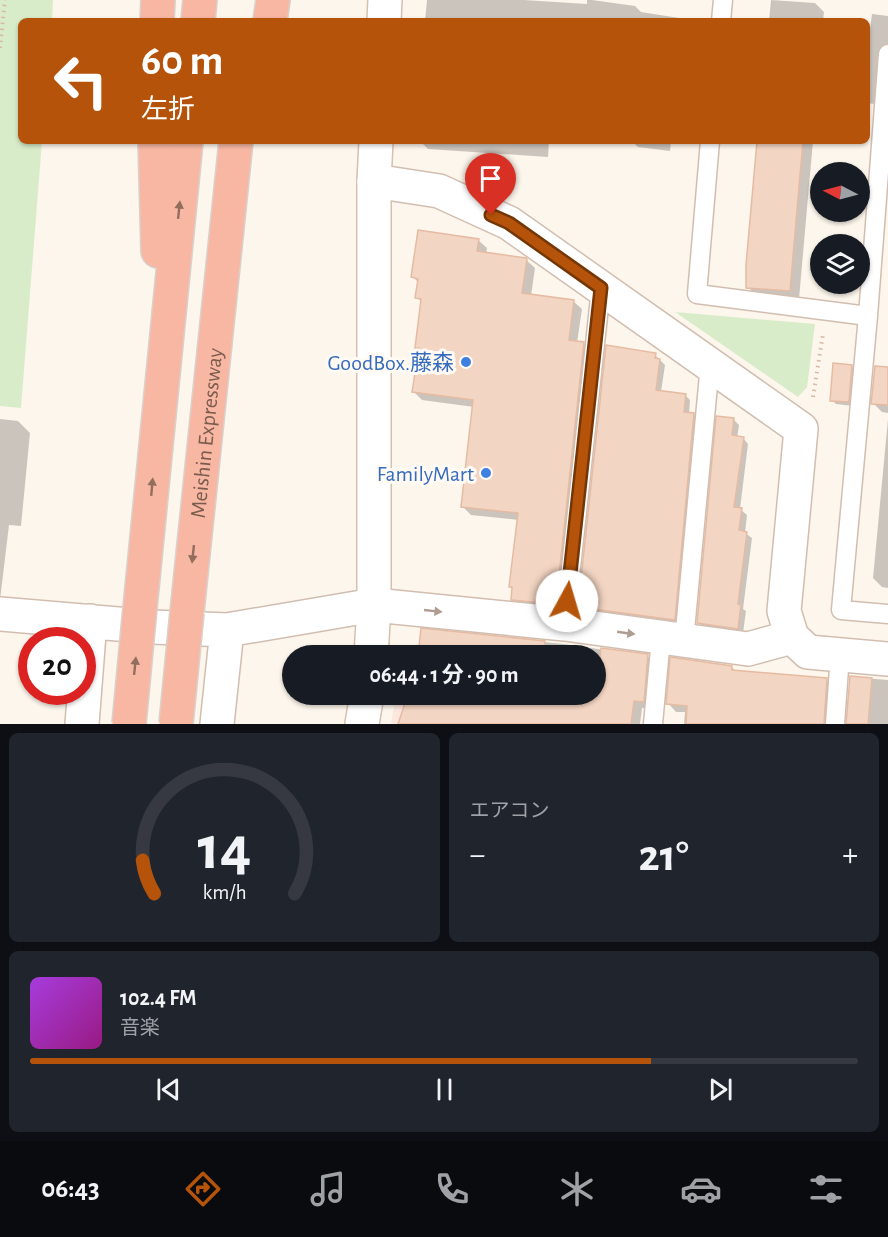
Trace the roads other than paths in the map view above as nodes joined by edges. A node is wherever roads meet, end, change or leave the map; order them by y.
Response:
1 (158, 0) edge
2 (200, 0) edge
3 (249, 0) edge
4 (273, 0) edge
5 (386, 0) edge
6 (723, 0) edge
7 (157, 18) edge
8 (198, 18) edge
9 (247, 18) edge
10 (270, 18) edge
11 (384, 18) edge
12 (721, 18) edge
13 (888, 54) edge
14 (155, 144) edge
15 (186, 144) edge
16 (236, 144) edge
17 (250, 144) edge
18 (376, 144) edge
19 (710, 144) edge
20 (374, 181) junction
21 (601, 288) junction
22 (868, 316) junction
23 (710, 364) junction
24 (162, 385) junction
25 (211, 387) junction
26 (374, 605) junction
27 (0, 614) edge
28 (888, 614) edge
29 (90, 621) junction
30 (565, 624) junction
31 (227, 630) junction
32 (792, 637) junction
33 (673, 639) junction
34 (372, 645) edge
35 (840, 655) junction
36 (888, 659) edge
37 (365, 705) edge
38 (82, 724) edge
39 (129, 724) edge
40 (176, 724) edge
41 (217, 724) edge
42 (362, 724) edge
43 (652, 724) edge
44 (835, 724) edge

1 - 7 highway
2 - 8 highway
3 - 9 highway
4 - 10 highway
5 - 11 street
6 - 12 lane
13 - 22 lane
14 - 24 highway
24 -> 15 highway
16 - 25 highway, Meishin Expressway
17 - 25 highway
18 - 20 street
19 - 22 lane
20 - 21 street
20 - 26 street
21 - 23 street
21 - 30 lane
22 - 28 lane
23 - 32 street
23 - 33 lane
39 -> 24 highway, bridge
25 -> 40 highway, Meishin Expressway, bridge
26 -> 30 street
26 - 31 street
26 - 34 street
27 - 29 street
29 - 31 street
29 - 38 street
30 -> 33 street
31 - 41 street
32 - 33 street
32 - 35 street
33 - 43 lane
35 - 36 street
35 - 44 lane
37 - 42 street

